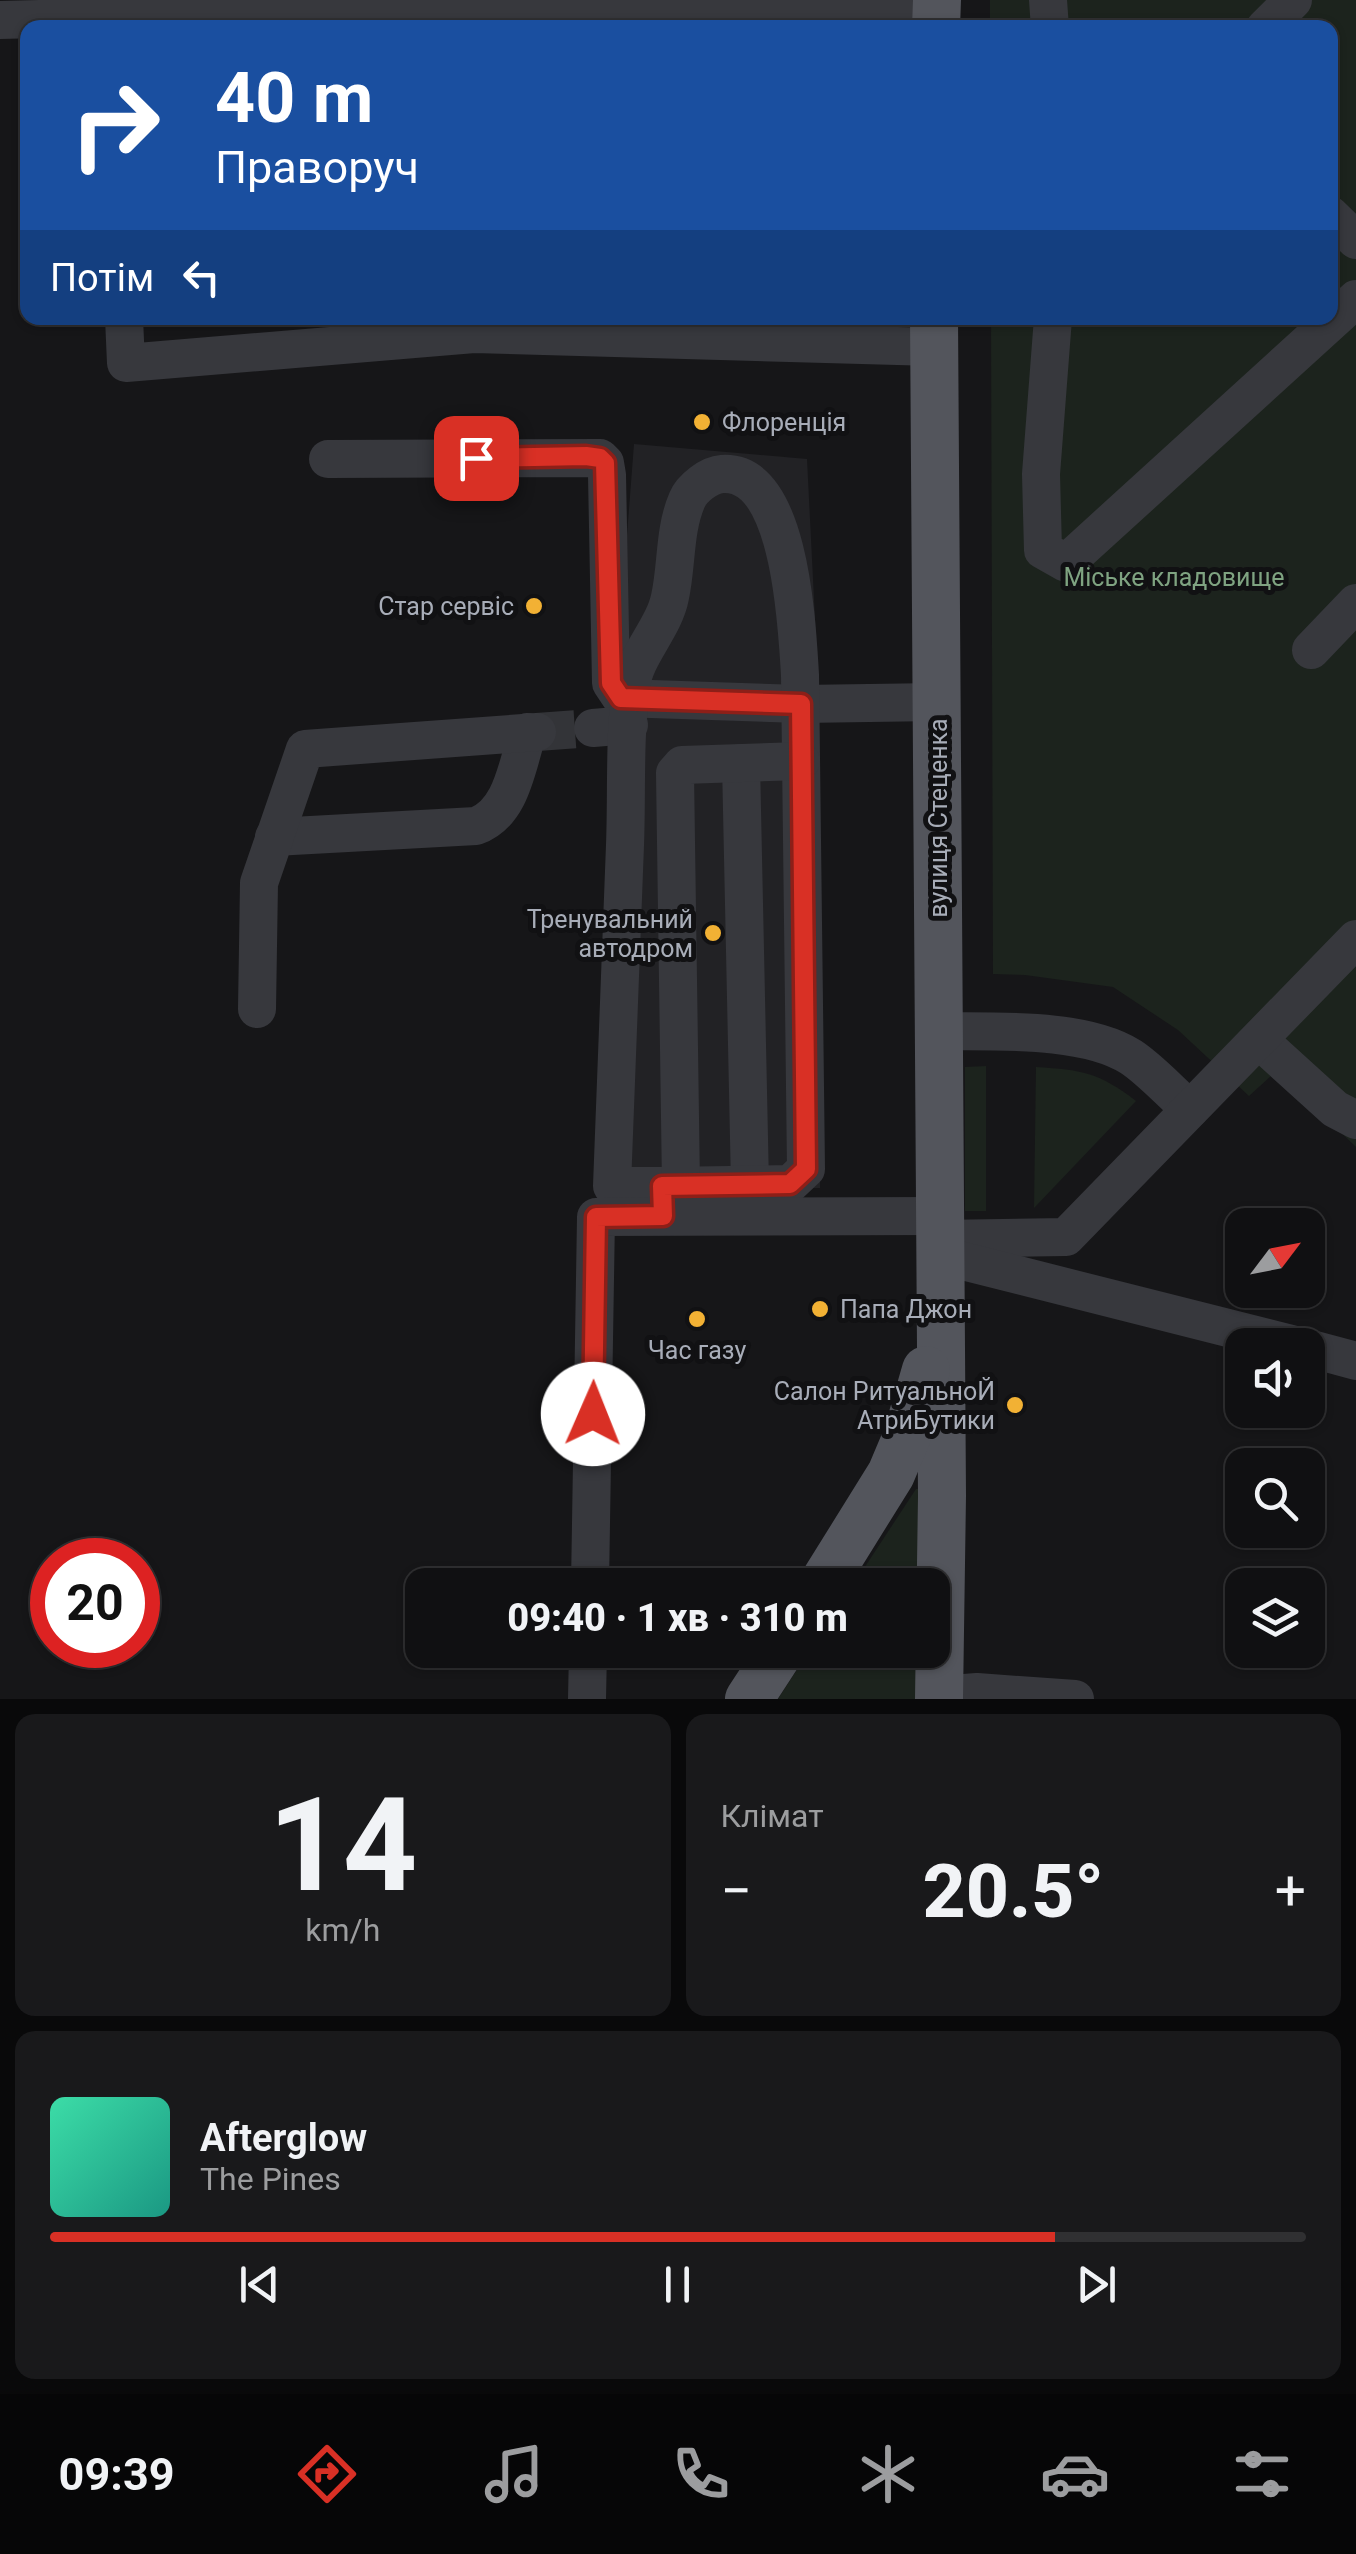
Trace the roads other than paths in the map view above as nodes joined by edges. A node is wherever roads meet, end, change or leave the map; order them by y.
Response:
1 (1293, 0) edge
2 (631, 10) edge
3 (937, 11) edge
4 (852, 16) edge
5 (466, 18) edge
6 (286, 20) edge
7 (1273, 20) edge
8 (124, 325) edge
9 (1052, 325) edge
10 (1327, 325) edge
11 (474, 326) edge
12 (637, 328) edge
13 (934, 332) edge
14 (328, 459) dead end
15 (1353, 612) edge
16 (1311, 650) dead end
17 (937, 702) junction
18 (801, 704) junction
19 (618, 718) junction
20 (802, 762) junction
21 (741, 763) junction
22 (274, 837) junction
23 (1356, 938) edge
24 (256, 1009) dead end
25 (940, 1031) junction
26 (1258, 1040) junction
27 (1190, 1110) junction
28 (1356, 1120) edge
29 (750, 1185) junction
30 (669, 1196) junction
31 (939, 1237) junction
32 (941, 1318) junction
33 (1239, 1328) edge
34 (1325, 1353) edge
35 (1356, 1361) edge
36 (590, 1568) edge
37 (833, 1568) edge
38 (588, 1668) edge
39 (770, 1668) edge
40 (939, 1697) edge
41 (587, 1699) edge
42 (750, 1699) edge
43 (1074, 1699) edge

1 - 7 street
2 - 4 street
2 - 5 street
3 - 4 street
5 - 6 street
8 - 11 street
9 - 10 street
11 - 12 street
12 - 13 street
13 - 17 main road, вулиця Стеценка
14 - 19 street
15 - 16 street
17 - 18 street
17 - 25 main road, вулиця Стеценка
18 - 19 street
18 - 19 street
18 - 20 street
19 - 30 street
20 - 21 street
20 - 29 street
21 - 29 street
21 - 30 street
22 - 22 street
22 - 24 street
23 - 26 street
25 - 27 street
25 - 31 main road, вулиця Стеценка
26 - 27 street
26 - 28 street
27 - 31 street
29 - 30 street
30 - 31 street
30 - 36 street
31 - 32 main road, вулиця Стеценка
31 - 33 street
32 - 37 main road, вулиця Стеценка
32 - 40 main road, вулиця Стеценка
34 - 35 street
38 - 41 street
39 - 42 main road
40 - 43 street

